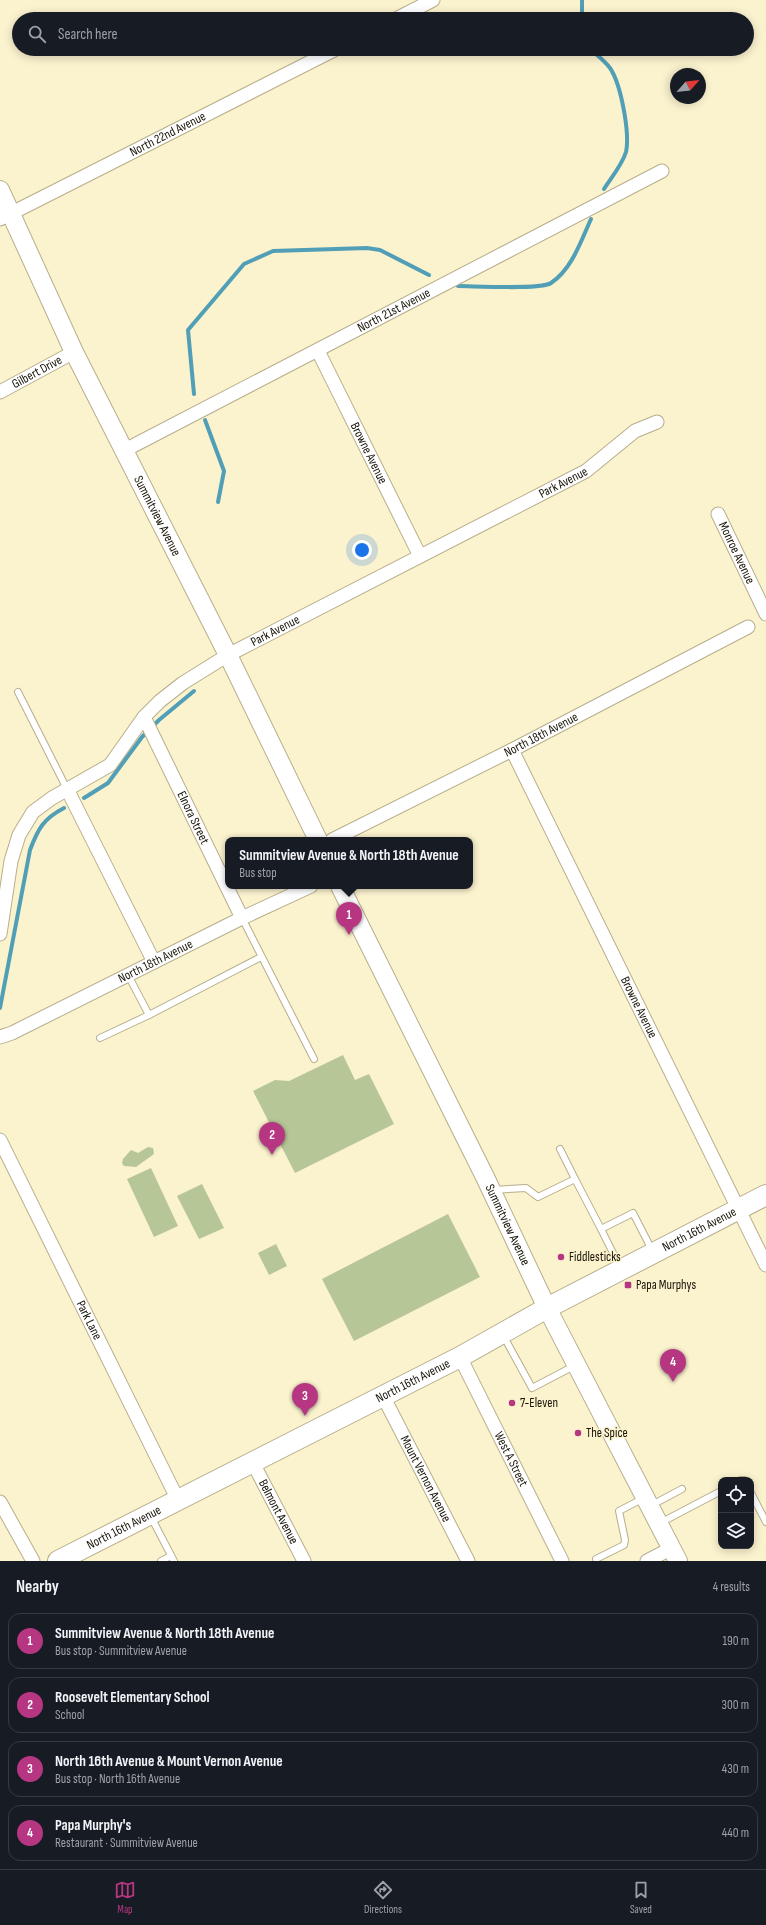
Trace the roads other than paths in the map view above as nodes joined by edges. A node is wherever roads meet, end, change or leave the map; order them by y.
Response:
1 (433, 0) edge
2 (410, 12) edge
3 (322, 56) edge
4 (662, 171) dead end
5 (0, 190) edge
6 (6, 216) edge
7 (318, 351) junction
8 (74, 352) junction
9 (0, 392) edge
10 (657, 422) dead end
11 (125, 450) junction
12 (718, 514) dead end
13 (420, 556) junction
14 (766, 614) edge
15 (748, 627) dead end
16 (228, 655) junction
17 (18, 692) dead end
18 (148, 725) junction
19 (512, 750) junction
20 (67, 789) junction
21 (317, 837) edge
22 (338, 837) edge
23 (225, 883) edge
24 (228, 889) edge
25 (305, 889) edge
26 (341, 889) edge
27 (242, 918) junction
28 (0, 934) edge
29 (261, 957) junction
30 (154, 962) junction
31 (128, 975) junction
32 (149, 1015) junction
33 (0, 1037) edge
34 (100, 1038) dead end
35 (314, 1059) dead end
36 (0, 1140) edge
37 (560, 1149) dead end
38 (575, 1179) junction
39 (491, 1190) junction
40 (766, 1195) edge
41 (738, 1210) junction
42 (600, 1229) junction
43 (653, 1252) junction
44 (766, 1265) edge
45 (621, 1269) junction
46 (547, 1308) junction
47 (502, 1333) junction
48 (460, 1357) junction
49 (577, 1365) junction
50 (383, 1396) junction
51 (253, 1463) junction
52 (682, 1489) dead end
53 (718, 1493) edge
54 (754, 1499) edge
55 (178, 1500) junction
56 (0, 1502) edge
57 (648, 1502) junction
58 (149, 1513) junction
59 (766, 1522) edge
60 (659, 1524) junction
61 (675, 1555) edge
62 (172, 1558) edge
63 (596, 1559) dead end
64 (33, 1561) edge
65 (58, 1561) edge
66 (161, 1561) edge
67 (304, 1561) edge
68 (468, 1561) edge
69 (562, 1561) edge
70 (647, 1561) edge

1 - 2 street
3 - 6 street, North 22nd Avenue
4 - 7 street, North 21st Avenue
5 - 6 main road, Summitview Avenue
6 - 8 main road, Summitview Avenue
7 - 11 street, North 21st Avenue
7 - 13 street, Browne Avenue
8 - 9 street, Gilbert Drive
8 - 11 main road, Summitview Avenue
10 - 13 street, Park Avenue
11 - 16 main road, Summitview Avenue
12 - 14 street, Monroe Avenue
13 - 16 street, Park Avenue
15 - 19 street, North 18th Avenue
16 - 18 street, Park Avenue
16 - 21 main road, Summitview Avenue
17 - 20 lane
18 - 20 street, Park Avenue
18 - 23 street, Elnora Street
19 - 22 street, North 18th Avenue
19 - 41 street, Browne Avenue
20 - 28 street, Park Avenue
20 - 30 street
24 - 27 street, Elnora Street
25 - 27 street, North 18th Avenue
26 - 39 main road, Summitview Avenue
27 - 29 lane
27 - 30 street, North 18th Avenue
29 - 32 lane
29 - 35 lane
30 - 31 street, North 18th Avenue
31 - 32 lane
31 - 33 street, North 18th Avenue
32 - 34 lane
36 - 55 street, Park Lane
37 - 38 lane
38 - 39 lane
38 - 42 lane
39 - 46 main road, Summitview Avenue
40 - 41 main road, North 16th Avenue
41 - 43 main road, North 16th Avenue
41 - 44 street, Browne Avenue
42 - 43 lane
42 - 45 lane
43 - 45 main road, North 16th Avenue
45 - 46 main road, North 16th Avenue
46 - 47 main road, North 16th Avenue
46 - 49 main road, Summitview Avenue
47 - 48 main road, North 16th Avenue
47 - 49 lane
48 - 50 main road, North 16th Avenue
48 - 69 street, West A Street
49 - 57 main road, Summitview Avenue
50 - 51 main road, North 16th Avenue
50 - 68 street, Mount Vernon Avenue
51 - 55 main road, North 16th Avenue
51 - 67 street, Belmont Avenue
52 - 57 lane
53 - 60 lane
54 - 59 lane
55 - 58 main road, North 16th Avenue
56 - 64 street
57 - 60 main road, Summitview Avenue
57 - 63 lane
58 - 62 lane
58 - 65 main road, North 16th Avenue
60 - 61 main road, Summitview Avenue
61 - 70 street
62 - 66 lane

